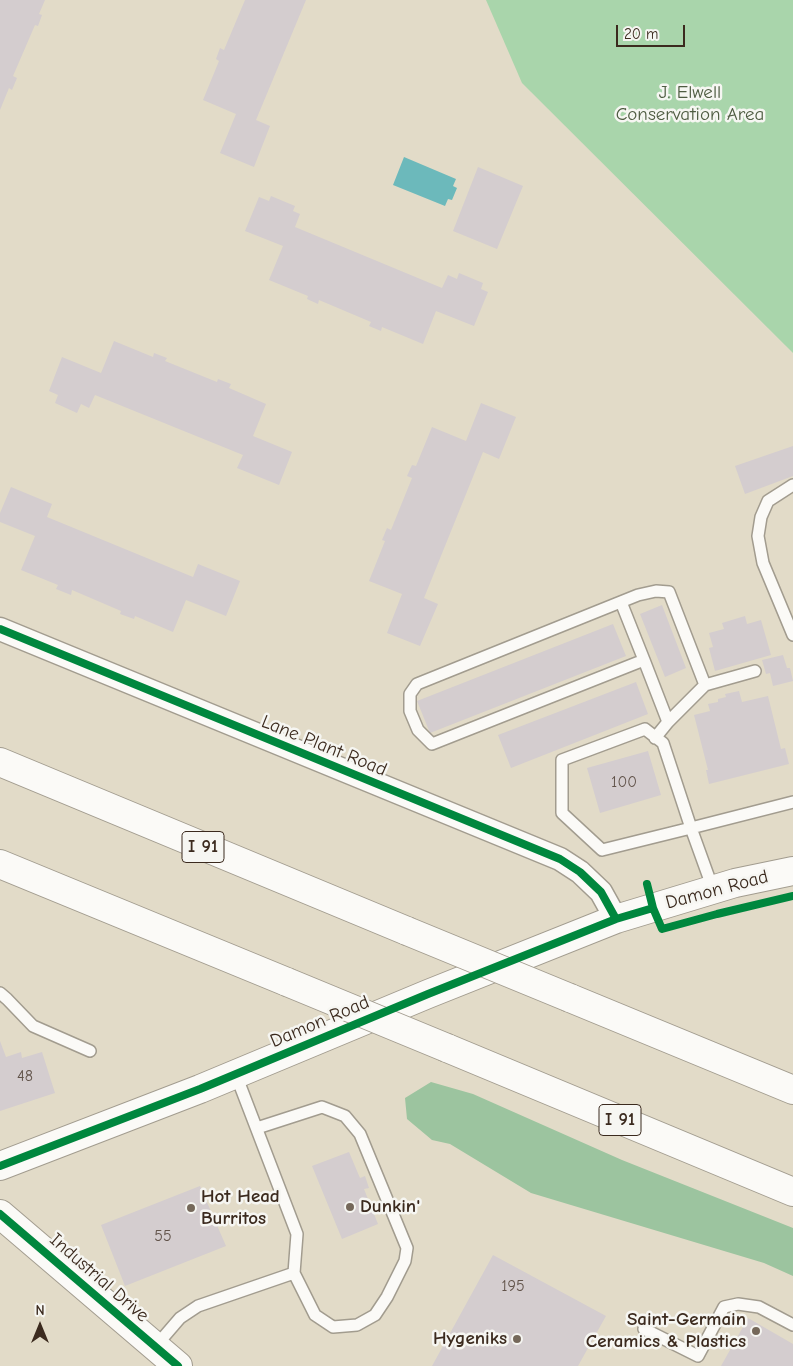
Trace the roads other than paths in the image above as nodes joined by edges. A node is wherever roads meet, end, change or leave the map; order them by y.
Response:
1 (793, 485) edge
2 (621, 602) junction
3 (0, 629) edge
4 (793, 635) edge
5 (644, 660) junction
6 (755, 671) dead end
7 (705, 686) junction
8 (668, 722) junction
9 (655, 738) junction
10 (0, 762) edge
11 (793, 802) edge
12 (691, 828) junction
13 (0, 864) edge
14 (793, 871) edge
15 (713, 889) junction
16 (616, 919) junction
17 (0, 993) edge
18 (90, 1051) dead end
19 (236, 1075) junction
20 (793, 1090) edge
21 (258, 1128) junction
22 (0, 1166) edge
23 (793, 1192) edge
24 (0, 1214) edge
25 (294, 1273) junction
26 (793, 1325) edge
27 (644, 1329) dead end
28 (155, 1347) junction
29 (178, 1366) edge

1 - 4 lane
2 - 5 lane
2 - 5 lane
2 - 7 lane
3 - 16 street, Lane Plant Road
5 - 8 lane
6 - 7 lane
7 - 8 lane
8 - 9 lane
9 - 12 lane
9 - 12 lane
10 - 20 main road, I 91, bridge
11 - 12 lane
12 - 15 lane
13 - 23 main road, I 91, bridge
14 - 15 main road, Damon Road
15 - 16 main road, Damon Road
16 - 19 main road, Damon Road
17 - 18 lane
19 - 21 lane
19 - 22 main road, Damon Road
21 - 25 lane
21 - 25 lane
24 - 28 main road, Industrial Drive
25 - 28 lane
26 - 27 lane
28 - 29 main road, Industrial Drive

